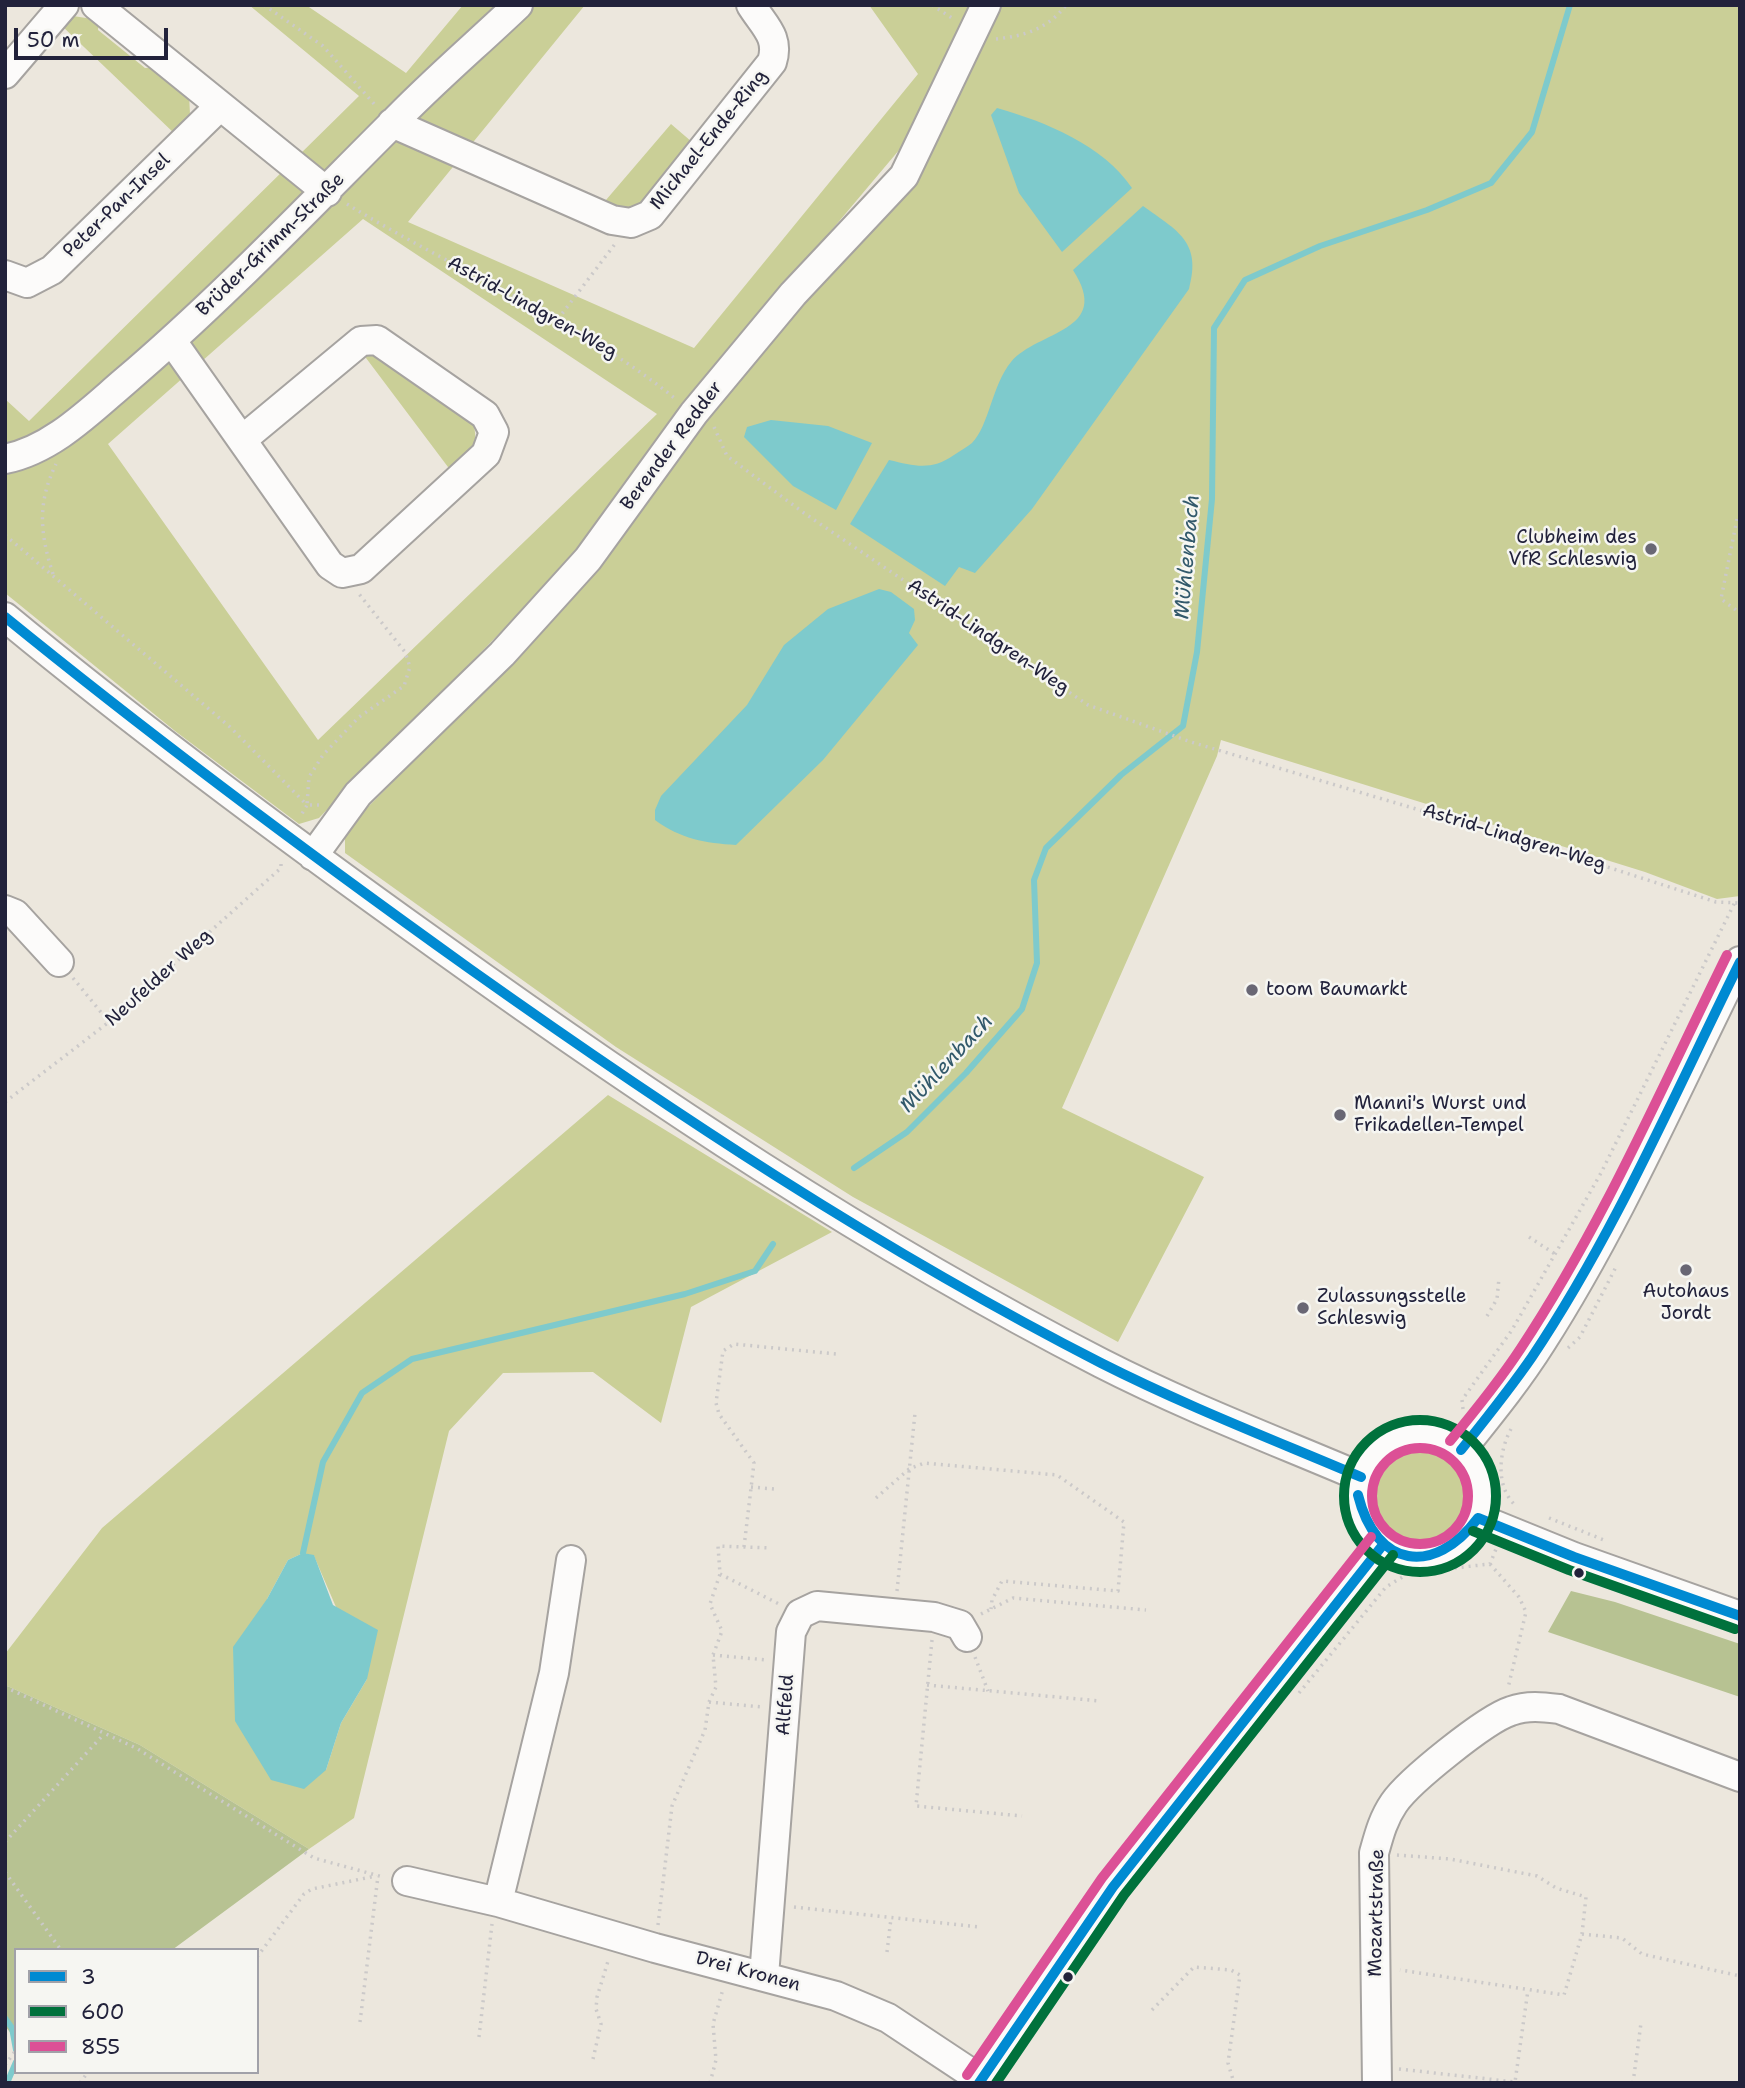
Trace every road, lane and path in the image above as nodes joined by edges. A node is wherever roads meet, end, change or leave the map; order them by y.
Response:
1 (64, 5) edge
2 (96, 5) edge
3 (264, 5) edge
4 (751, 5) edge
5 (986, 5) edge
6 (1066, 5) edge
7 (512, 7) edge
8 (974, 32) junction
9 (5, 74) edge
10 (219, 107) junction
11 (392, 123) junction
12 (327, 192) junction
13 (631, 223) junction
14 (5, 275) edge
15 (558, 319) junction
16 (172, 341) junction
17 (694, 413) junction
18 (68, 429) junction
19 (243, 439) junction
20 (5, 460) edge
21 (1737, 519) dead end
22 (5, 535) edge
23 (342, 573) junction
24 (54, 577) junction
25 (1740, 613) edge
26 (5, 617) edge
27 (307, 804) junction
28 (288, 838) junction
29 (313, 856) junction
30 (1737, 902) edge
31 (5, 910) edge
32 (1740, 961) edge
33 (59, 962) joint
34 (109, 1022) junction
35 (5, 1102) edge
36 (1528, 1237) dead end
37 (1555, 1254) junction
38 (1622, 1257) dead end
39 (1499, 1278) dead end
40 (1487, 1316) dead end
41 (1565, 1351) dead end
42 (836, 1354) dead end
43 (915, 1413) dead end
44 (1514, 1423) dead end
45 (1469, 1439) junction
46 (1502, 1447) junction
47 (909, 1469) junction
48 (1361, 1477) junction
49 (751, 1487) junction
50 (774, 1489) dead end
51 (876, 1498) dead end
52 (1525, 1509) dead end
53 (1538, 1514) dead end
54 (1491, 1523) junction
55 (1611, 1543) dead end
56 (1382, 1546) junction
57 (744, 1547) junction
58 (769, 1548) dead end
59 (572, 1560) dead end
60 (1490, 1564) junction
61 (720, 1574) junction
62 (991, 1609) junction
63 (1146, 1611) dead end
64 (800, 1614) junction
65 (895, 1614) junction
66 (1740, 1616) edge
67 (954, 1626) junction
68 (713, 1655) junction
69 (789, 1662) junction
70 (927, 1685) junction
71 (5, 1687) edge
72 (988, 1690) junction
73 (1100, 1700) dead end
74 (709, 1702) junction
75 (1291, 1703) dead end
76 (786, 1709) junction
77 (1510, 1711) junction
78 (104, 1734) junction
79 (1740, 1777) edge
80 (1022, 1816) dead end
81 (5, 1842) edge
82 (1374, 1853) junction
83 (5, 1872) edge
84 (378, 1876) junction
85 (407, 1881) dead end
86 (498, 1902) junction
87 (771, 1905) junction
88 (891, 1918) junction
89 (979, 1927) dead end
90 (1582, 1934) junction
91 (615, 1936) junction
92 (60, 1948) edge
93 (655, 1948) junction
94 (887, 1952) dead end
95 (259, 1954) edge
96 (1375, 1966) junction
97 (729, 1967) junction
98 (764, 1976) junction
99 (1740, 1976) edge
100 (1528, 1989) junction
101 (1152, 2010) dead end
102 (360, 2022) dead end
103 (1641, 2023) dead end
104 (479, 2036) dead end
105 (593, 2059) dead end
106 (1377, 2074) edge
107 (982, 2082) edge
108 (710, 2083) edge
109 (1234, 2083) edge
110 (1633, 2083) edge

1 - 9 street
2 - 10 street
3 - 11 path
4 - 13 street, Michael-Ende-Ring
5 - 8 street, Berender Redder
6 - 8 path
7 - 11 street, Brüder-Grimm-Straße
8 - 17 street, Berender Redder
10 - 12 street
10 - 14 street, Peter-Pan-Insel
11 - 12 street, Brüder-Grimm-Straße
11 - 13 street, Michael-Ende-Ring
12 - 15 path, Astrid-Lindgren-Weg
12 - 16 street, Brüder-Grimm-Straße
13 - 15 path
15 - 17 path, Astrid-Lindgren-Weg
16 - 18 street, Brüder-Grimm-Straße
16 - 19 street
17 - 29 street, Berender Redder
17 - 30 path, Astrid-Lindgren-Weg
18 - 20 street, Brüder-Grimm-Straße
18 - 24 path
19 - 23 street
19 - 23 street
21 - 25 path
22 - 24 path
23 - 27 path, Neufelder Weg
24 - 27 path
26 - 28 street
27 - 28 path, Neufelder Weg
28 - 29 street
28 - 34 path, Neufelder Weg
29 - 48 street
30 - 37 path
31 - 33 street
32 - 45 street
33 - 34 path
34 - 35 path, Neufelder Weg
36 - 37 path
37 - 45 path
38 - 41 path
39 - 40 path
42 - 49 path
43 - 47 path
44 - 46 path
45 - 46 path
45 - 48 street
45 - 54 street
46 - 52 path
47 - 51 path
47 - 62 path
47 - 65 path
48 - 56 street
49 - 50 path
49 - 57 path
53 - 55 path
54 - 56 street
54 - 60 path
54 - 66 street
56 - 107 street
57 - 58 path
57 - 61 path
59 - 86 street
60 - 75 path
60 - 77 path
61 - 64 path
61 - 68 path
62 - 63 path
62 - 67 path
64 - 65 street
64 - 69 street, Altfeld
65 - 67 street
67 - 70 path
67 - 72 path
68 - 69 path
68 - 74 path
69 - 76 street, Altfeld
70 - 72 path
70 - 80 path
71 - 78 path
72 - 73 path
74 - 76 path
74 - 93 path
76 - 87 street, Altfeld
77 - 79 street, Mozartstraße
77 - 82 street, Mozartstraße
78 - 81 path
78 - 84 path
82 - 90 path
82 - 96 street, Mozartstraße
83 - 92 path
84 - 95 path
84 - 102 path
85 - 86 street, Drei Kronen
86 - 91 street, Drei Kronen
86 - 104 path
87 - 88 path
87 - 98 street, Altfeld
88 - 89 path
88 - 94 path
90 - 99 path
90 - 100 path
91 - 93 street, Drei Kronen
91 - 105 path
93 - 97 street, Drei Kronen
96 - 100 path
96 - 106 street, Mozartstraße
97 - 98 street, Drei Kronen
97 - 108 path
98 - 107 street, Drei Kronen
100 - 106 path
101 - 109 path
103 - 110 path

